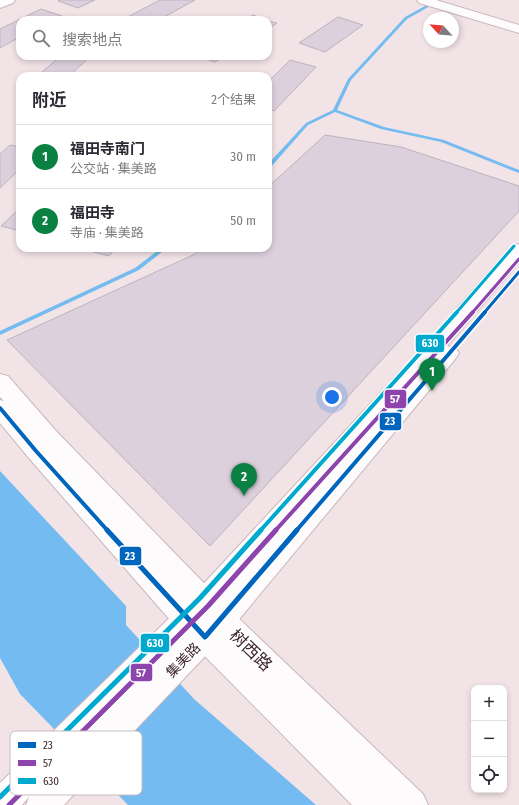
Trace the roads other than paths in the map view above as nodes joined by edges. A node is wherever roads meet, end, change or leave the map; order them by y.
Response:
1 (9, 0) edge
2 (423, 0) edge
3 (0, 4) edge
4 (519, 29) edge
5 (519, 250) edge
6 (519, 272) edge
7 (0, 382) edge
8 (0, 408) edge
9 (204, 620) junction
10 (170, 655) junction
11 (79, 731) edge
12 (107, 731) edge
13 (10, 794) edge
14 (52, 795) edge
15 (0, 804) edge
16 (42, 805) edge
17 (374, 805) edge
18 (412, 805) edge

1 - 3 main road
2 - 4 main road
5 - 9 main road, 集美路
6 - 9 main road, 集美路
7 - 9 main road, 树西路
8 - 9 main road, 树西路
9 - 10 main road, 集美路
9 - 17 main road, 树西路
9 - 18 main road, 树西路
10 - 11 main road, 集美路
10 - 12 main road, 集美路
13 - 15 main road, 集美路
14 - 16 main road, 集美路

